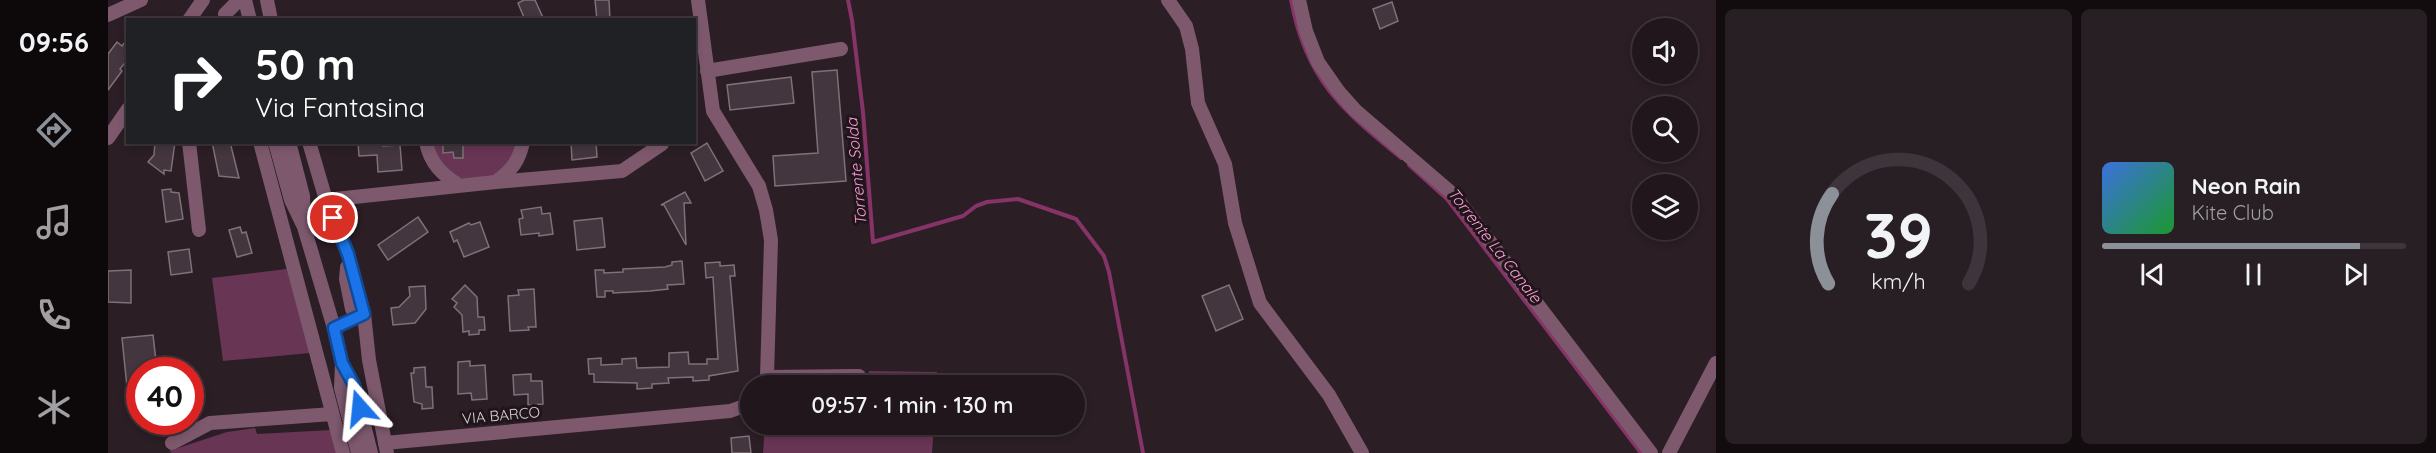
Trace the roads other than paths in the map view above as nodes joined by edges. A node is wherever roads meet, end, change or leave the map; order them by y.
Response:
1 (141, 0) edge
2 (202, 0) edge
3 (239, 0) edge
4 (245, 0) edge
5 (267, 0) edge
6 (698, 0) edge
7 (1168, 0) edge
8 (1299, 0) edge
9 (108, 15) edge
10 (190, 18) edge
11 (226, 18) edge
12 (250, 18) edge
13 (271, 18) edge
14 (841, 49) dead end
15 (706, 71) junction
16 (126, 112) edge
17 (108, 138) edge
18 (189, 144) edge
19 (261, 144) edge
20 (276, 144) edge
21 (290, 144) edge
22 (310, 144) edge
23 (427, 144) edge
24 (523, 144) edge
25 (662, 144) edge
26 (496, 182) junction
27 (459, 185) junction
28 (326, 200) junction
29 (304, 227) junction
30 (199, 230) dead end
31 (348, 254) junction
32 (348, 292) junction
33 (327, 306) junction
34 (364, 314) junction
35 (334, 328) junction
36 (342, 363) junction
37 (1716, 363) edge
38 (766, 375) edge
39 (740, 408) edge
40 (332, 414) junction
41 (172, 443) dead end
42 (386, 448) edge
43 (343, 453) edge
44 (358, 453) edge
45 (371, 453) edge
46 (1362, 453) edge
47 (1651, 453) edge
48 (1669, 453) edge

1 - 9 street
2 - 10 street
3 - 11 street
4 - 12 street
5 - 13 street
6 - 15 street
7 - 46 street
8 - 47 street
14 - 15 street
15 - 38 street
16 - 17 street
18 - 30 street
19 - 40 street
20 - 29 street
21 - 29 street
22 - 28 street, VIA BARCO
23 - 27 street
24 - 26 street
25 - 26 street
26 - 27 street
27 - 28 street
28 - 31 street, VIA BARCO
29 - 33 street
31 - 32 street
31 - 34 street, VIA BARCO
32 - 33 street
32 - 34 street
33 - 35 street
34 - 35 street
34 - 42 street, VIA BARCO
35 - 36 street
36 - 44 street
36 - 45 street
37 - 48 street
39 - 42 street, VIA BARCO
40 - 41 street
40 - 43 street

